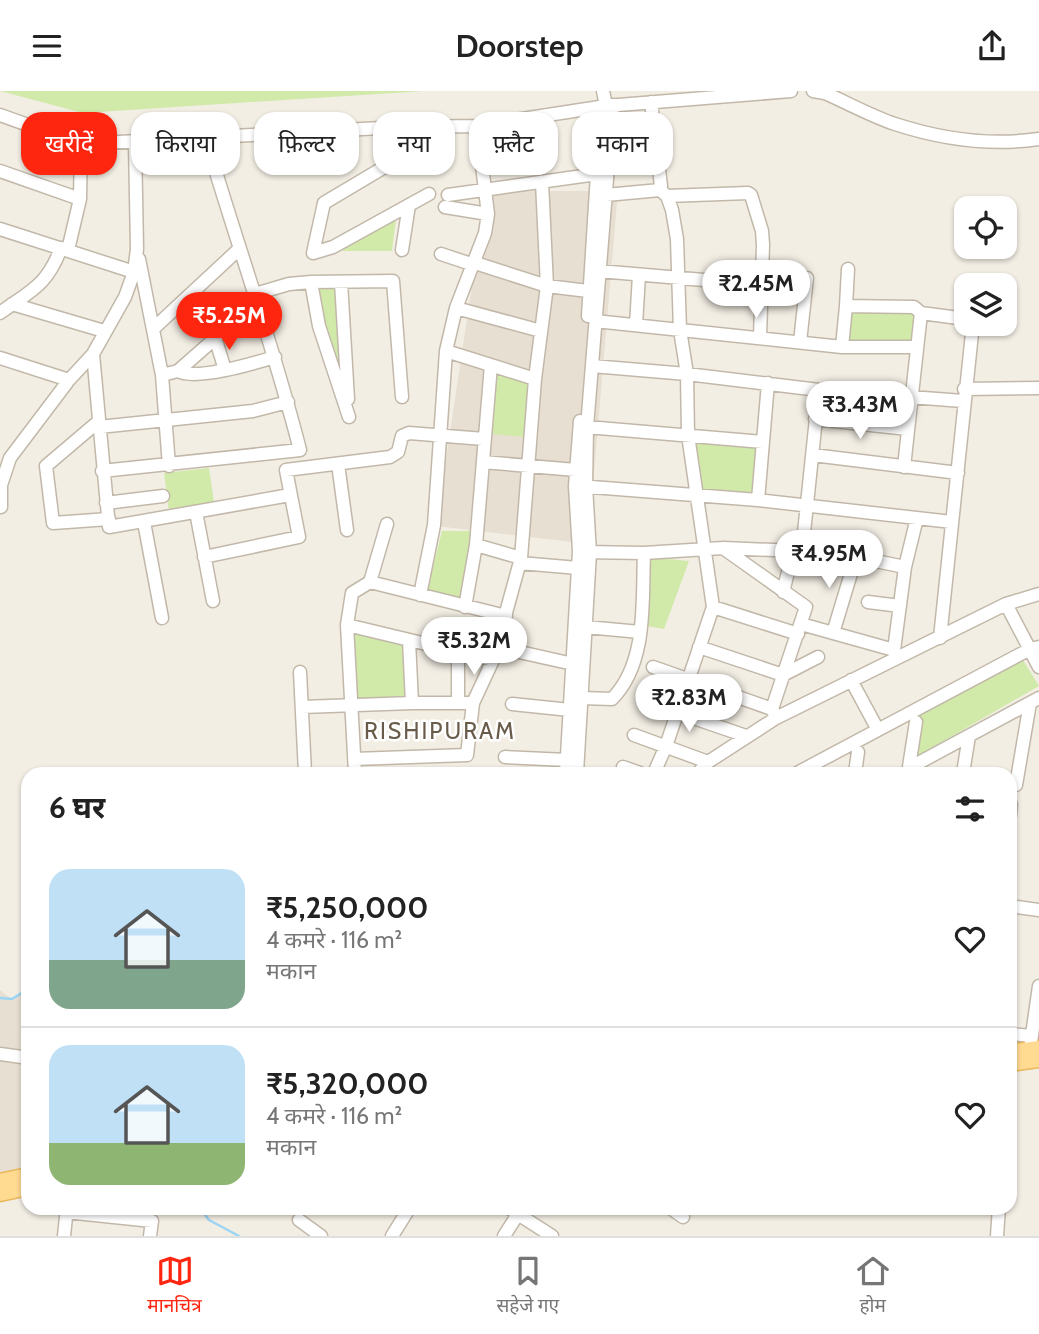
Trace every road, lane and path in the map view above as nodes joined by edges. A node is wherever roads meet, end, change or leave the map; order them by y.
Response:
1 (603, 91) edge
2 (791, 91) edge
3 (813, 91) edge
4 (651, 102) junction
5 (606, 106) junction
6 (605, 112) edge
7 (558, 113) edge
8 (0, 115) edge
9 (21, 123) edge
10 (373, 128) edge
11 (240, 134) edge
12 (1039, 139) edge
13 (0, 171) edge
14 (373, 174) edge
15 (80, 175) edge
16 (136, 175) edge
17 (217, 175) edge
18 (484, 175) edge
19 (590, 175) edge
20 (597, 175) edge
21 (542, 182) junction
22 (486, 191) junction
23 (663, 193) junction
24 (429, 194) dead end
25 (606, 194) junction
26 (80, 199) junction
27 (409, 205) junction
28 (488, 214) junction
29 (0, 229) edge
30 (64, 249) junction
31 (137, 249) junction
32 (239, 249) junction
33 (402, 250) dead end
34 (441, 254) dead end
35 (472, 263) junction
36 (848, 269) dead end
37 (599, 271) junction
38 (134, 272) junction
39 (639, 275) junction
40 (678, 278) junction
41 (807, 278) dead end
42 (311, 282) junction
43 (341, 282) junction
44 (762, 285) junction
45 (547, 286) junction
46 (588, 291) junction
47 (255, 294) junction
48 (12, 304) junction
49 (846, 306) junction
50 (260, 308) junction
51 (456, 308) junction
52 (0, 313) edge
53 (921, 313) junction
54 (954, 317) edge
55 (595, 321) junction
56 (636, 325) junction
57 (153, 329) junction
58 (680, 330) junction
59 (104, 331) junction
60 (541, 331) junction
61 (971, 336) edge
62 (215, 337) junction
63 (760, 337) junction
64 (800, 342) junction
65 (842, 347) junction
66 (917, 347) junction
67 (446, 351) junction
68 (93, 354) junction
69 (275, 357) junction
70 (0, 358) edge
71 (491, 365) junction
72 (592, 366) junction
73 (225, 370) junction
74 (178, 371) junction
75 (687, 374) junction
76 (162, 375) junction
77 (535, 379) junction
78 (69, 380) junction
79 (768, 383) junction
80 (1039, 388) edge
81 (819, 390) junction
82 (964, 395) junction
83 (402, 397) dead end
84 (910, 397) junction
85 (288, 402) junction
86 (815, 419) junction
87 (165, 420) junction
88 (99, 424) junction
89 (587, 427) junction
90 (908, 429) junction
91 (688, 435) junction
92 (440, 436) junction
93 (484, 439) junction
94 (763, 442) junction
95 (300, 450) junction
96 (813, 455) junction
97 (483, 462) junction
98 (338, 464) junction
99 (169, 466) junction
100 (527, 466) junction
101 (904, 467) junction
102 (303, 468) junction
103 (576, 470) junction
104 (102, 471) junction
105 (958, 474) junction
106 (0, 484) edge
107 (581, 486) junction
108 (695, 494) junction
109 (290, 495) junction
110 (163, 496) dead end
111 (758, 500) junction
112 (106, 503) junction
113 (808, 504) junction
114 (1, 507) edge
115 (196, 512) junction
116 (917, 518) junction
117 (108, 519) junction
118 (144, 522) junction
119 (952, 522) junction
120 (387, 524) dead end
121 (347, 530) dead end
122 (803, 542) junction
123 (476, 545) junction
124 (723, 548) junction
125 (704, 551) junction
126 (585, 552) junction
127 (793, 552) junction
128 (644, 553) junction
129 (204, 557) junction
130 (856, 557) junction
131 (521, 560) junction
132 (905, 567) junction
133 (578, 568) junction
134 (370, 582) junction
135 (783, 592) junction
136 (1039, 594) edge
137 (420, 595) junction
138 (213, 601) dead end
139 (868, 602) dead end
140 (1006, 604) junction
141 (900, 606) junction
142 (465, 607) junction
143 (713, 607) junction
144 (506, 616) junction
145 (162, 618) dead end
146 (347, 625) junction
147 (586, 627) junction
148 (800, 629) junction
149 (640, 632) junction
150 (833, 633) junction
151 (940, 638) junction
152 (408, 640) junction
153 (699, 647) junction
154 (1034, 648) edge
155 (458, 651) junction
156 (495, 654) junction
157 (896, 654) junction
158 (818, 657) dead end
159 (573, 664) junction
160 (653, 667) dead end
161 (1039, 667) edge
162 (300, 672) dead end
163 (783, 675) junction
164 (851, 680) junction
165 (689, 681) junction
166 (582, 698) junction
167 (1035, 700) edge
168 (644, 701) dead end
169 (412, 702) junction
170 (458, 702) junction
171 (472, 703) junction
172 (512, 704) dead end
173 (352, 705) junction
174 (302, 707) junction
175 (570, 710) junction
176 (677, 712) junction
177 (774, 714) junction
178 (916, 722) dead end
179 (878, 730) junction
180 (634, 734) dead end
181 (746, 736) junction
182 (969, 736) junction
183 (666, 746) junction
184 (858, 753) dead end
185 (505, 757) dead end
186 (354, 759) junction
187 (708, 762) junction
188 (305, 767) edge
189 (355, 767) edge
190 (566, 767) edge
191 (577, 767) edge
192 (657, 767) edge
193 (703, 767) edge
194 (810, 767) edge
195 (856, 767) edge
196 (910, 767) edge
197 (916, 767) edge
198 (964, 767) edge
199 (1017, 781) edge
200 (1017, 907) edge
201 (1039, 910) edge
202 (1039, 986) edge
203 (1017, 1038) edge
204 (1035, 1049) edge
205 (1017, 1051) edge
206 (0, 1055) edge
207 (21, 1057) edge
208 (1017, 1060) edge
209 (21, 1176) edge
210 (0, 1181) edge
211 (21, 1190) edge
212 (0, 1194) edge
213 (66, 1215) edge
214 (152, 1215) edge
215 (405, 1215) edge
216 (511, 1215) edge
217 (518, 1215) edge
218 (680, 1215) edge
219 (998, 1215) edge
220 (683, 1217) dead end
221 (299, 1220) dead end
222 (64, 1236) edge
223 (150, 1236) edge
224 (321, 1236) edge
225 (392, 1236) edge
226 (504, 1236) edge
227 (552, 1236) edge
228 (997, 1236) edge

1 - 5 street
2 - 4 street
3 - 12 street
4 - 5 street
4 - 23 street
5 - 6 street
5 - 7 street
5 - 25 street
8 - 9 street
10 - 11 street
13 - 26 street
14 - 27 street
15 - 26 street
16 - 31 street
17 - 32 street
18 - 22 street
19 - 21 street
20 - 46 street
21 - 22 street
21 - 45 street
22 - 28 street
22 - 28 street
23 - 25 street
23 - 40 street
23 - 44 street
24 - 27 street
25 - 37 street
26 - 30 street
27 - 33 street
28 - 35 street
29 - 30 street
30 - 38 street
30 - 48 street
31 - 38 street
31 - 57 street
32 - 47 street
32 - 57 street
34 - 35 street
35 - 45 street
35 - 51 street
36 - 49 street
37 - 39 street
37 - 55 street
38 - 59 street
39 - 40 street
39 - 56 street
40 - 44 street
40 - 58 street
41 - 64 street
42 - 43 street
42 - 43 street
42 - 47 street
43 - 83 street
44 - 63 street
45 - 46 street
45 - 60 street
46 - 103 street
47 - 50 street
48 - 52 street
48 - 59 street
49 - 53 street
49 - 65 street
50 - 62 street
50 - 69 street
51 - 60 street
51 - 67 street
53 - 54 street
53 - 66 street
55 - 56 street
55 - 72 street
56 - 58 street
57 - 76 street
58 - 63 street
58 - 75 street
59 - 68 street
60 - 77 street
61 - 82 street
62 - 73 street
62 - 74 street
63 - 64 street
64 - 65 street
65 - 66 street
66 - 84 street
67 - 71 street
67 - 92 street
68 - 78 street
68 - 88 street
69 - 73 street
69 - 85 street
70 - 78 street
71 - 77 street
71 - 93 street
72 - 75 street
72 - 89 street
73 - 74 street
74 - 76 street
75 - 79 street
75 - 91 street
76 - 87 street
77 - 100 street
78 - 106 street
79 - 81 street
79 - 94 street
80 - 82 street
81 - 84 street
81 - 86 street
82 - 84 street
82 - 105 street
84 - 90 street
85 - 87 street
85 - 95 street
86 - 90 street
86 - 96 street
87 - 88 street
87 - 99 street
88 - 104 street
88 - 117 street
89 - 91 street
89 - 107 street
90 - 101 street
91 - 94 street
91 - 108 street
92 - 93 street
92 - 98 street
92 - 137 street
93 - 97 street
94 - 111 street
95 - 99 street
95 - 102 street
96 - 101 street
96 - 113 street
97 - 100 street
97 - 123 street
98 - 102 street
98 - 121 street
99 - 104 street
100 - 103 street
100 - 131 street
101 - 105 street
102 - 109 street
103 - 107 street
104 - 112 street
105 - 119 street
106 - 114 street
107 - 108 street
107 - 126 street
108 - 111 street
108 - 125 street
109 - 115 street
109 - 129 street
110 - 112 street
111 - 113 street
112 - 117 street
113 - 116 street
113 - 122 street
115 - 118 street
115 - 129 street
116 - 119 street
116 - 132 street
117 - 118 street
118 - 145 street
119 - 151 street
120 - 134 street
122 - 127 street
122 - 130 street
123 - 131 street
123 - 142 street
124 - 125 street
124 - 127 street
124 - 135 street
125 - 128 street
125 - 143 street
126 - 128 street
126 - 133 street
126 - 147 street
127 - 135 street
128 - 149 street
129 - 138 street
130 - 132 street
130 - 150 street
131 - 133 street
131 - 144 street
132 - 141 street
133 - 159 street
134 - 137 street
134 - 146 street
135 - 148 street
136 - 140 street
137 - 142 street
139 - 141 street
140 - 151 street
140 - 154 street
141 - 157 street
142 - 144 street
143 - 148 street
143 - 153 street
144 - 156 street
146 - 152 street
146 - 173 street
147 - 149 street
147 - 166 street
148 - 150 street
148 - 163 street
149 - 166 street
150 - 157 street
151 - 157 street
152 - 155 street
152 - 169 street
153 - 163 street
153 - 165 street
154 - 161 street
154 - 179 street
155 - 156 street
155 - 170 street
156 - 159 street
156 - 171 street
157 - 164 street
158 - 163 street
159 - 175 street
160 - 165 street
162 - 174 street
163 - 177 street
164 - 177 street
164 - 179 street
165 - 176 street
165 - 177 street
166 - 191 street
167 - 182 street
167 - 199 street
168 - 176 street
169 - 170 street
169 - 173 street
170 - 171 street
171 - 186 street
172 - 175 street
173 - 174 street
173 - 186 street
174 - 188 street
175 - 190 street
176 - 181 street
176 - 183 street
177 - 181 street
178 - 196 street
179 - 194 street
180 - 183 street
181 - 187 street
182 - 197 street
182 - 198 street
183 - 187 street
183 - 192 street
184 - 195 street
185 - 190 street
186 - 189 street
187 - 193 street
200 - 201 street
202 - 204 street
203 - 204 street
204 - 205 main road
204 - 208 main road
206 - 207 street
209 - 210 main road
211 - 212 main road
213 - 222 street
214 - 223 street
215 - 225 street
216 - 226 street
217 - 227 street
218 - 220 street
219 - 228 street
221 - 224 street

